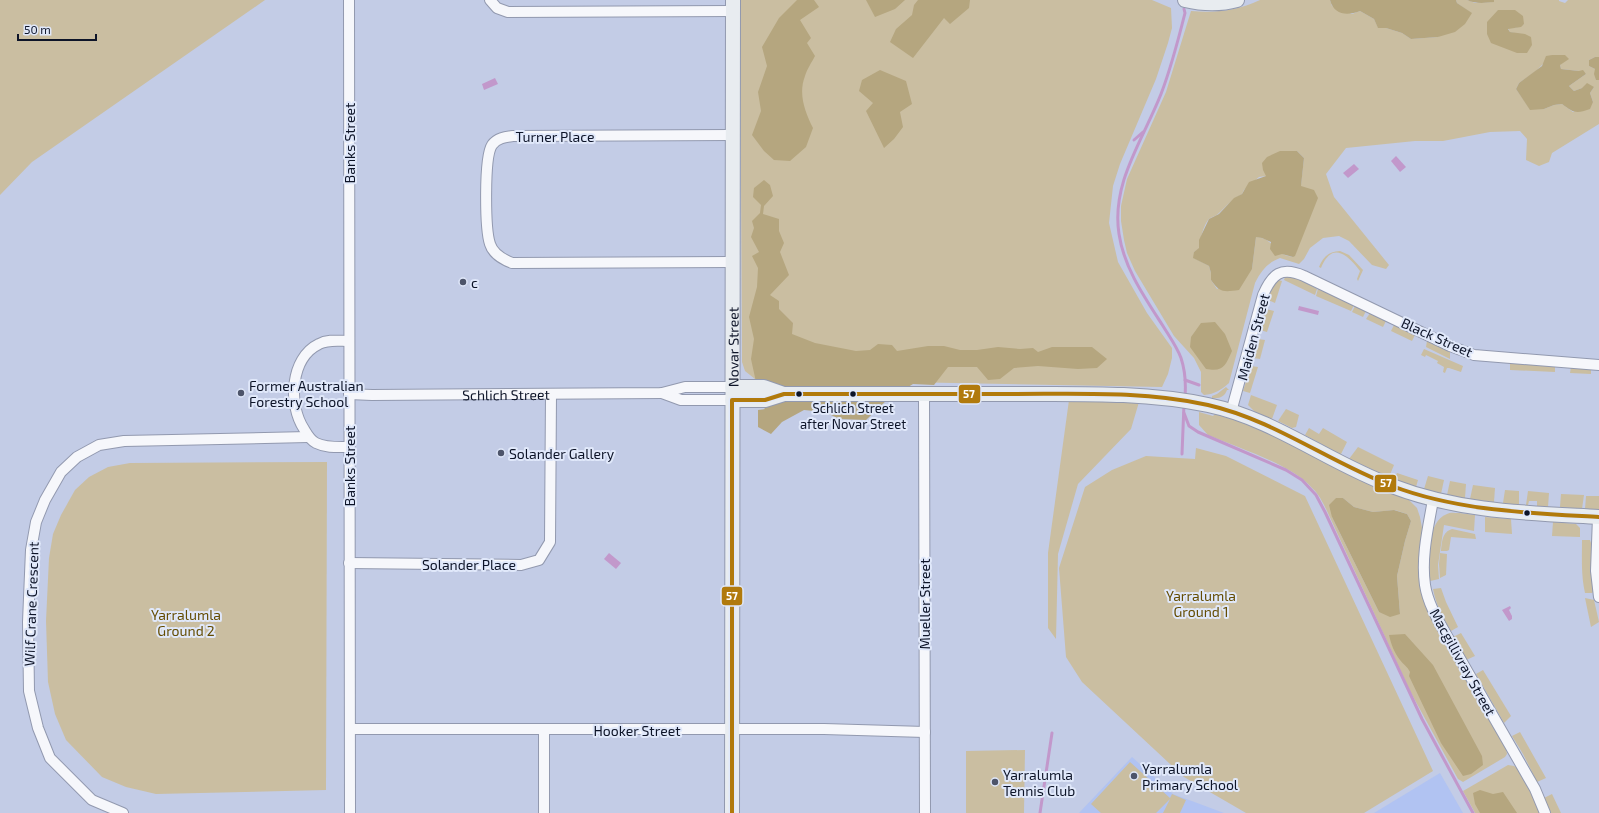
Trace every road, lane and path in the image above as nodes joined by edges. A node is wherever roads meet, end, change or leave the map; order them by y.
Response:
1 (349, 0) edge
2 (490, 0) edge
3 (1236, 0) edge
4 (1188, 1) edge
5 (733, 5) edge
6 (732, 135) junction
7 (732, 262) junction
8 (1286, 272) joint
9 (349, 341) junction
10 (1599, 364) edge
11 (349, 394) junction
12 (551, 394) junction
13 (732, 394) junction
14 (924, 394) junction
15 (1231, 412) junction
16 (308, 437) junction
17 (349, 447) junction
18 (1433, 500) junction
19 (1598, 517) edge
20 (350, 563) junction
21 (1599, 597) edge
22 (350, 729) junction
23 (544, 730) junction
24 (732, 730) junction
25 (925, 732) junction
26 (123, 813) edge
27 (350, 813) edge
28 (544, 813) edge
29 (732, 813) edge
30 (924, 813) edge
31 (1545, 813) edge

1 - 9 street, Banks Street
2 - 5 street
3 - 4 street
5 - 6 street, Novar Street
6 - 7 street, Novar Street
6 - 7 street, Turner Place
7 - 13 street, Novar Street
8 - 10 street, Black Street
8 - 15 street, Maiden Street
9 - 11 street, Banks Street
9 - 16 street
11 - 12 street, Schlich Street
11 - 17 street, Banks Street
12 - 13 street, Schlich Street
12 - 20 street, Solander Place
13 - 14 street, Schlich Street
13 - 24 street, Novar Street
14 - 15 street, Schlich Street
14 - 25 street, Mueller Street
15 - 18 street, Schlich Street
16 - 17 street
16 - 26 street, Wilf Crane Crescent
17 - 20 street, Banks Street
18 - 19 street, Schlich Street
18 - 31 street, Macgillivray Street
19 - 21 street
20 - 22 street, Banks Street
22 - 23 street, Hooker Street
22 - 27 street, Banks Street
23 - 24 street, Hooker Street
23 - 28 street
24 - 25 street, Hooker Street
24 - 29 street, Novar Street
25 - 30 street, Mueller Street

